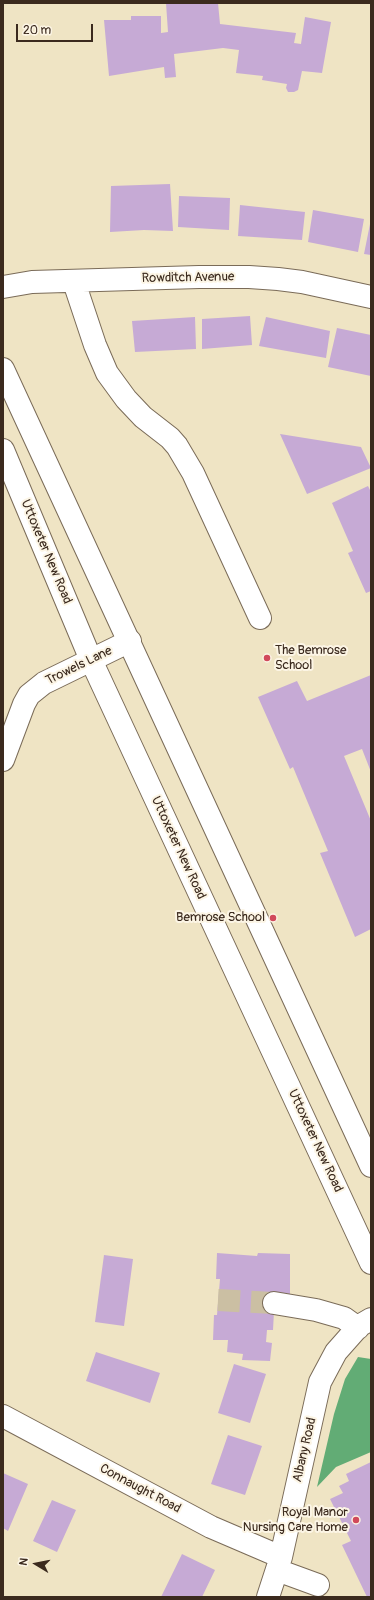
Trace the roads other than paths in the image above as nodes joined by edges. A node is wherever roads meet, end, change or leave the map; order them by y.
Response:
1 (74, 282) junction
2 (3, 287) edge
3 (371, 297) edge
4 (3, 369) edge
5 (3, 450) edge
6 (260, 618) dead end
7 (130, 641) junction
8 (91, 660) junction
9 (3, 760) edge
10 (371, 1166) edge
11 (371, 1263) edge
12 (274, 1303) tunnel mouth
13 (364, 1323) edge
14 (3, 1416) edge
15 (278, 1564) junction
16 (318, 1585) dead end
17 (268, 1597) edge

1 - 2 main road, Rowditch Avenue
1 - 3 main road, Rowditch Avenue
1 - 6 main road
4 - 7 main road
5 - 8 main road, Uttoxeter New Road
7 - 8 main road, Trowels Lane
7 - 10 main road
8 - 9 main road, Trowels Lane
8 - 11 main road, Uttoxeter New Road
12 - 13 main road
13 - 15 main road, Albany Road
14 - 15 main road, Connaught Road
15 - 16 main road, Connaught Road
15 - 17 main road, Albany Road

